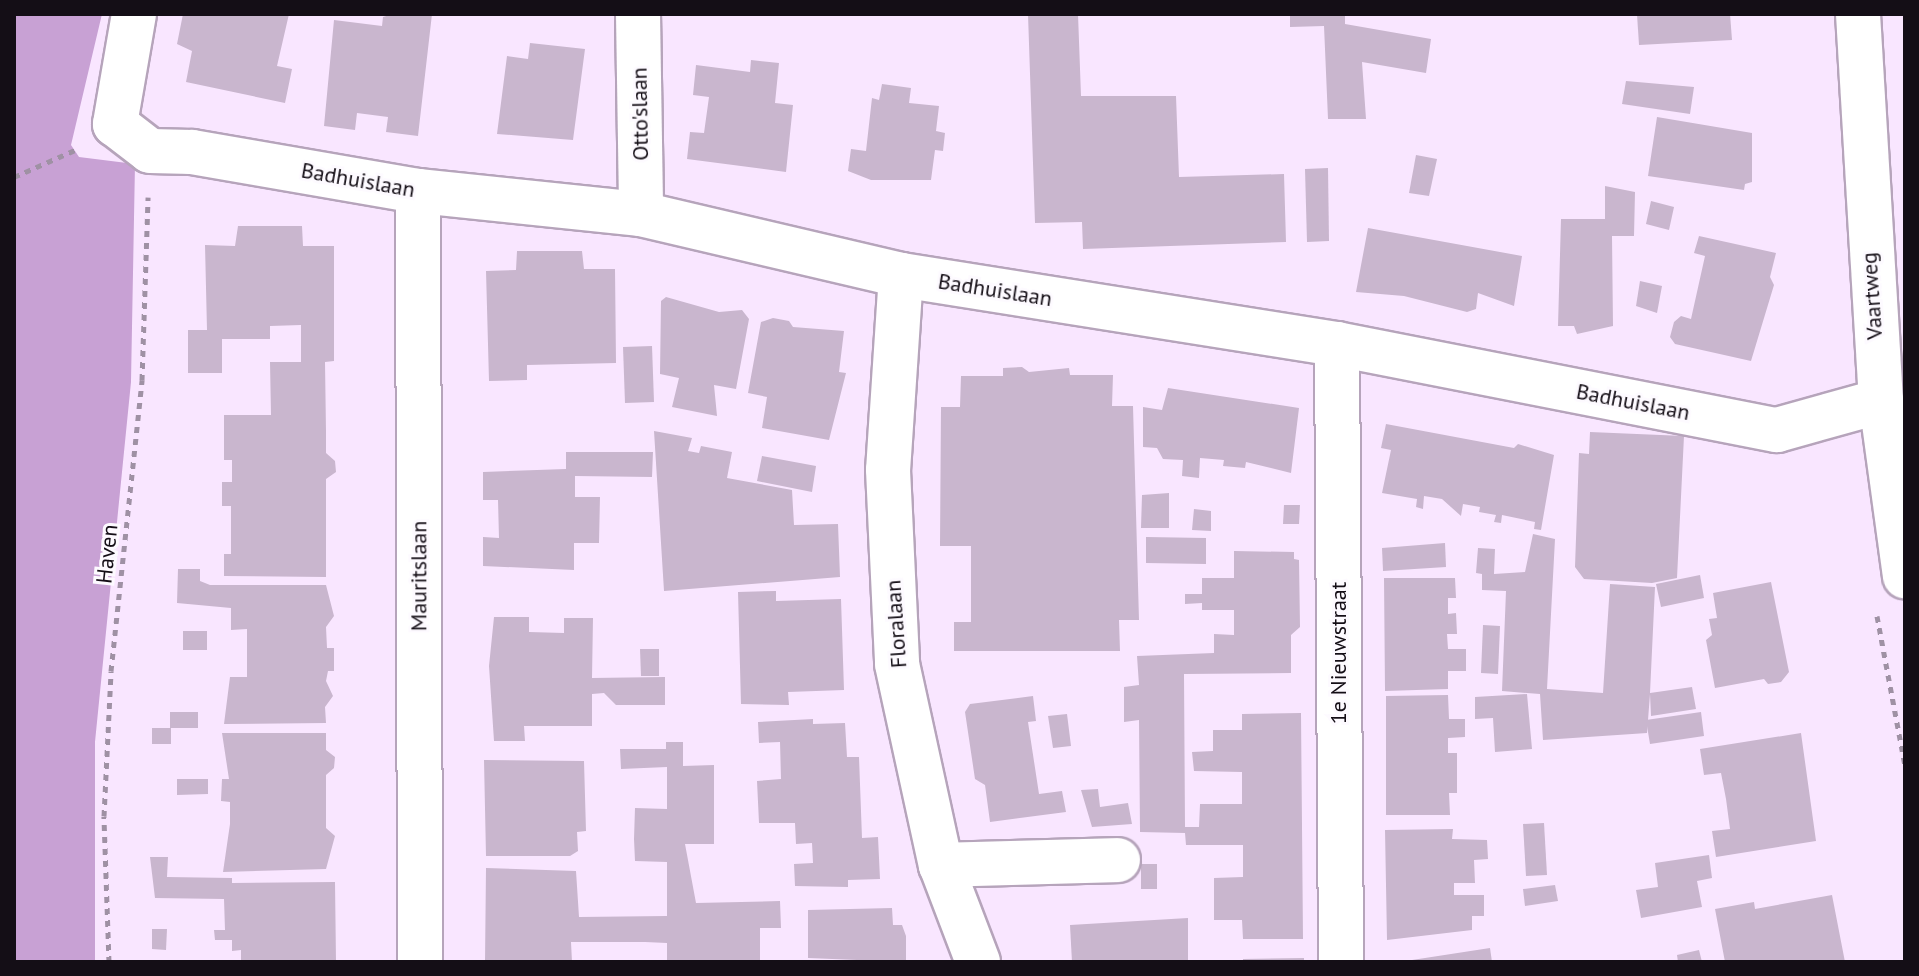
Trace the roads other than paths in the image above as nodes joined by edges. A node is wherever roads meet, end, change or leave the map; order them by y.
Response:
1 (134, 14) edge
2 (638, 14) edge
3 (1858, 14) edge
4 (418, 191) junction
5 (641, 214) junction
6 (901, 275) junction
7 (1337, 344) junction
8 (1881, 401) junction
9 (1905, 576) edge
10 (1118, 860) dead end
11 (941, 865) junction
12 (420, 962) edge
13 (978, 962) edge
14 (1341, 962) edge

1 - 4 street, Badhuislaan
2 - 5 street, Otto'slaan
3 - 8 street, Vaartweg
4 - 5 street, Badhuislaan
4 - 12 street, Mauritslaan
5 - 6 street, Badhuislaan
6 - 7 street, Badhuislaan
6 - 11 street, Floralaan
7 - 8 street, Badhuislaan
7 - 14 street, 1e Nieuwstraat
8 - 9 street, Vaartweg
10 - 11 street
11 - 13 street, Floralaan

